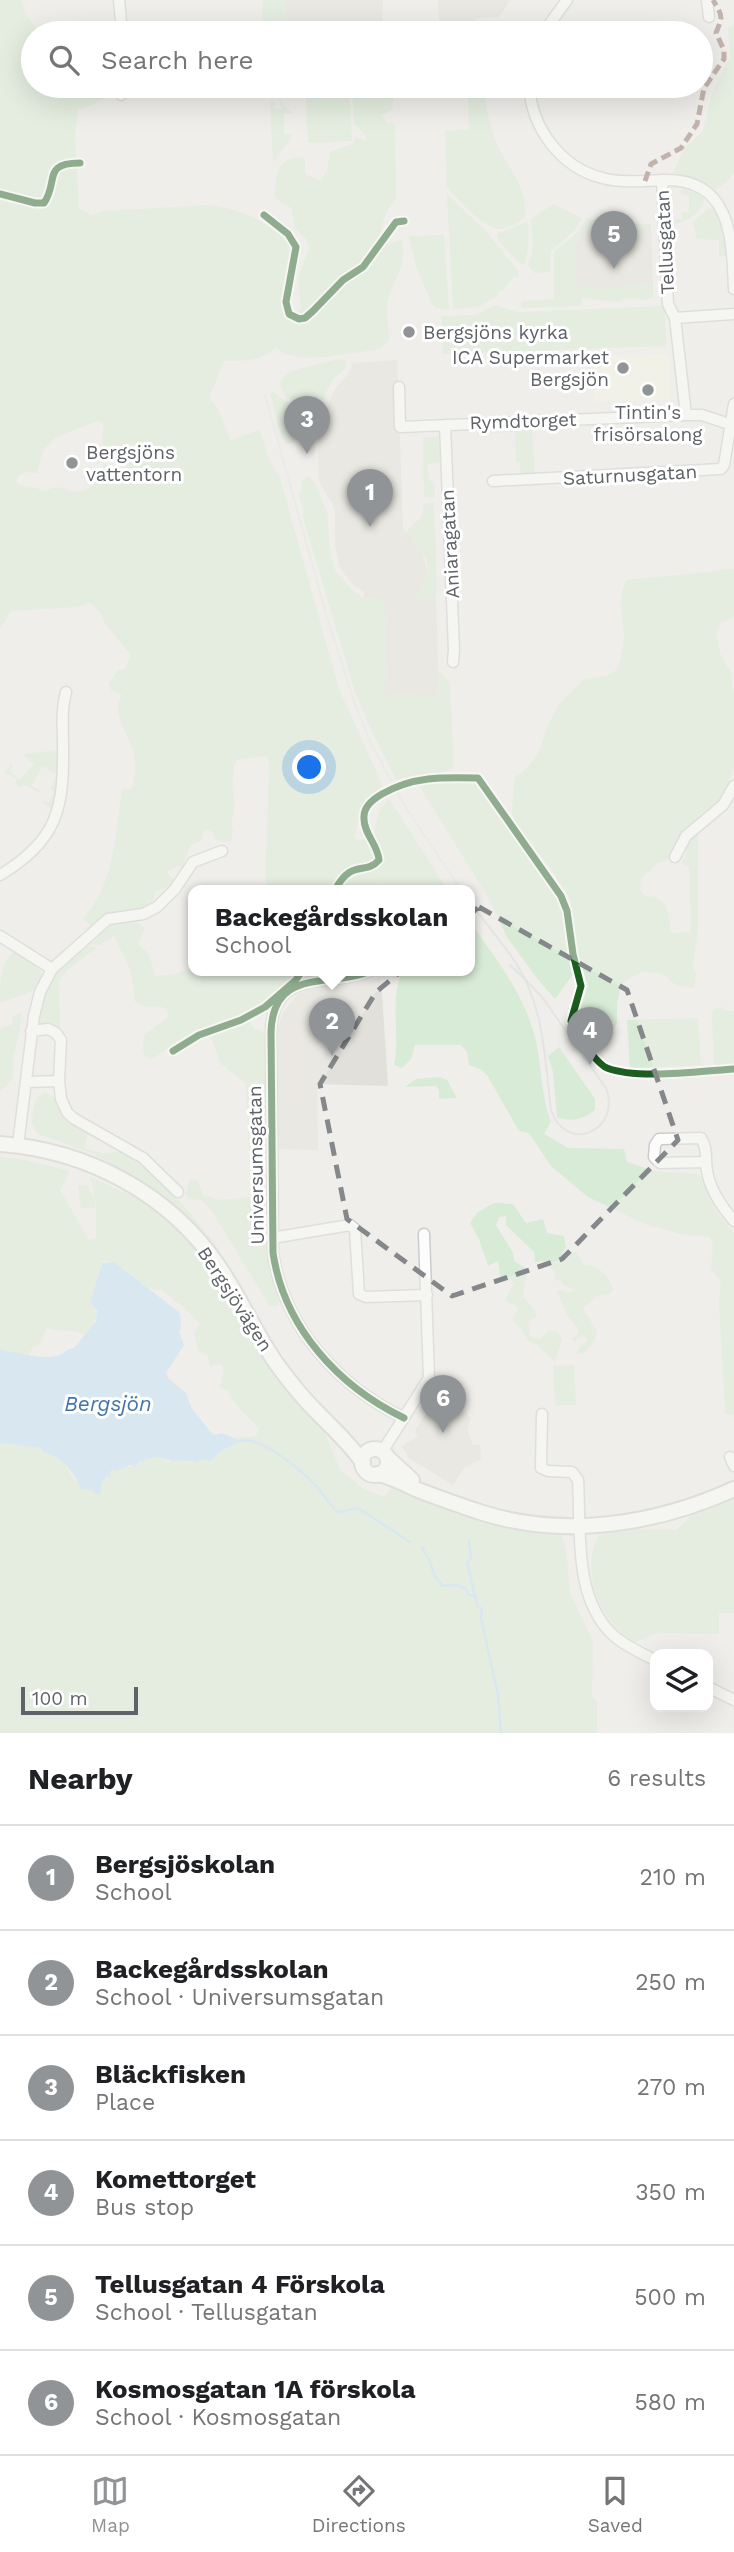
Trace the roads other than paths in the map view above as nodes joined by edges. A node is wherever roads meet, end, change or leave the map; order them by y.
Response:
1 (119, 0) edge
2 (567, 0) edge
3 (706, 0) edge
4 (709, 16) dead end
5 (121, 21) edge
6 (552, 21) edge
7 (531, 98) edge
8 (662, 180) junction
9 (734, 289) edge
10 (734, 314) edge
11 (675, 318) junction
12 (399, 387) dead end
13 (734, 404) edge
14 (686, 415) junction
15 (729, 424) junction
16 (445, 425) junction
17 (493, 481) dead end
18 (453, 662) dead end
19 (66, 692) dead end
20 (734, 786) edge
21 (222, 851) dead end
22 (675, 857) dead end
23 (0, 875) edge
24 (0, 936) edge
25 (52, 969) junction
26 (343, 976) edge
27 (31, 1031) junction
28 (59, 1081) junction
29 (26, 1082) junction
30 (0, 1144) edge
31 (19, 1145) junction
32 (706, 1162) junction
33 (178, 1192) dead end
34 (734, 1221) edge
35 (424, 1234) dead end
36 (272, 1238) junction
37 (427, 1295) junction
38 (542, 1414) dead end
39 (404, 1418) junction
40 (339, 1433) junction
41 (381, 1453) junction
42 (363, 1463) junction
43 (378, 1474) junction
44 (734, 1487) edge
45 (581, 1523) junction
46 (650, 1657) edge
47 (713, 1690) edge
48 (734, 1700) edge

1 - 5 street
2 - 6 street
3 - 4 street
7 - 8 street, Tellusgatan
8 - 9 street, Tellusgatan
8 - 11 street, Tellusgatan
10 - 11 street
11 - 14 street
12 - 16 street, Rymdtorget
13 - 15 street, Saturnusgatan
14 - 15 street, Rymdtorget
14 - 16 street, Rymdtorget
15 - 17 street, Saturnusgatan
16 - 18 street, Aniaragatan
19 - 23 street
20 - 22 street
21 - 25 street
24 - 25 street
25 - 27 street
26 - 36 street, Universumsgatan
27 - 28 street
27 - 29 street
28 - 29 street
28 - 33 street
29 - 31 street
30 - 31 street, Bergsjövägen
31 - 40 street, Bergsjövägen
32 - 32 street
32 - 34 street
35 - 37 street
36 - 37 street
36 - 39 street, Universumsgatan
37 - 39 street
38 - 45 street
39 - 41 street
40 - 41 street, Bergsjövägen
40 - 42 street, Bergsjövägen
41 - 42 street
41 - 43 street
41 - 45 street, Bergsjövägen
42 - 43 street, Bergsjövägen
43 - 45 street, Bergsjövägen
44 - 45 street, Bergsjövägen
45 - 46 street
47 - 48 street

